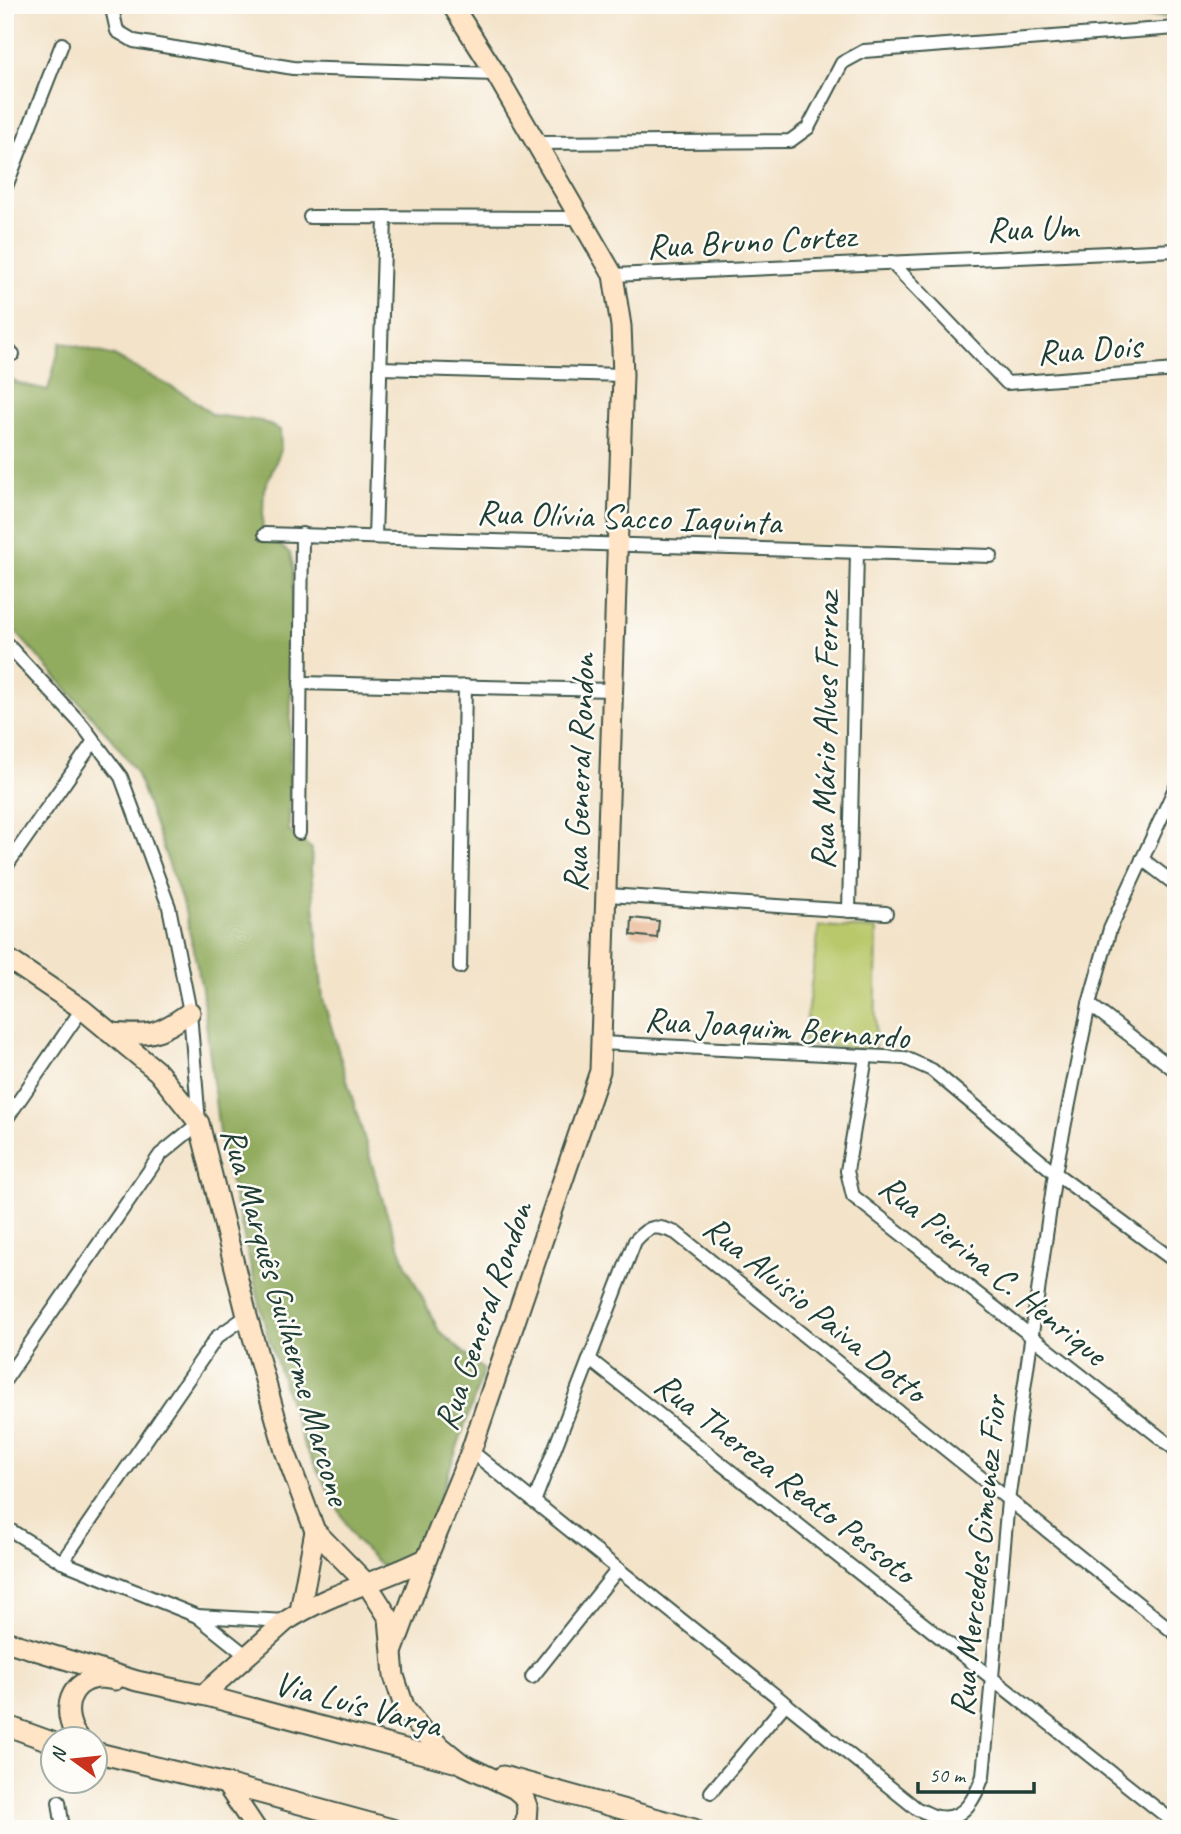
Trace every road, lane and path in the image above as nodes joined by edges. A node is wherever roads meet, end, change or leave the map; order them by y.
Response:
1 (116, 5) edge
2 (452, 5) edge
3 (1176, 28) edge
4 (62, 44) dead end
5 (496, 74) junction
6 (536, 143) junction
7 (5, 189) edge
8 (310, 217) dead end
9 (385, 217) junction
10 (580, 218) junction
11 (1176, 250) edge
12 (891, 262) junction
13 (613, 275) junction
14 (380, 368) junction
15 (1176, 370) edge
16 (623, 376) junction
17 (265, 534) dead end
18 (302, 534) junction
19 (375, 537) junction
20 (617, 544) junction
21 (857, 552) junction
22 (991, 556) dead end
23 (5, 642) edge
24 (300, 682) junction
25 (465, 686) junction
26 (612, 690) junction
27 (94, 741) junction
28 (1176, 786) edge
29 (299, 833) dead end
30 (1142, 859) junction
31 (5, 869) edge
32 (1176, 885) edge
33 (608, 895) junction
34 (849, 911) junction
35 (886, 913) dead end
36 (5, 957) edge
37 (460, 967) dead end
38 (1089, 1004) junction
39 (82, 1009) junction
40 (190, 1012) junction
41 (110, 1032) junction
42 (601, 1043) junction
43 (866, 1057) junction
44 (1176, 1071) edge
45 (5, 1121) edge
46 (199, 1123) junction
47 (1055, 1173) junction
48 (1176, 1262) edge
49 (247, 1316) junction
50 (1031, 1338) junction
51 (589, 1359) junction
52 (5, 1380) edge
53 (471, 1451) junction
54 (1176, 1451) edge
55 (1008, 1501) junction
56 (534, 1502) junction
57 (5, 1527) edge
58 (315, 1531) junction
59 (427, 1558) junction
60 (62, 1562) junction
61 (618, 1569) junction
62 (367, 1584) junction
63 (197, 1616) junction
64 (293, 1616) junction
65 (1176, 1634) edge
66 (5, 1641) edge
67 (393, 1650) junction
68 (247, 1656) junction
69 (532, 1677) dead end
70 (992, 1678) junction
71 (137, 1681) junction
72 (203, 1695) junction
73 (786, 1703) junction
74 (5, 1725) edge
75 (70, 1726) edge
76 (38, 1737) edge
77 (108, 1755) edge
78 (462, 1764) junction
79 (226, 1784) junction
80 (711, 1792) dead end
81 (59, 1802) dead end
82 (1176, 1824) edge
83 (63, 1829) edge
84 (256, 1829) edge
85 (392, 1829) edge
86 (521, 1829) edge
87 (694, 1829) edge

1 - 5 street
2 - 5 street, Rua General Rondon
3 - 6 street
4 - 7 street
5 - 6 street, Rua General Rondon
6 - 10 street, Rua General Rondon
8 - 9 street
9 - 10 street
9 - 14 street
10 - 13 street, Rua General Rondon
11 - 12 street, Rua Um
12 - 13 street, Rua Bruno Cortez
12 - 15 street, Rua Dois
13 - 16 street, Rua General Rondon
14 - 16 street
14 - 19 street
16 - 20 street, Rua General Rondon
17 - 18 street, Rua Olívia Sacco Iaquinta
18 - 19 street, Rua Olívia Sacco Iaquinta
18 - 24 street
19 - 20 street, Rua Olívia Sacco Iaquinta
20 - 21 street, Rua Olívia Sacco Iaquinta
20 - 26 street, Rua General Rondon
21 - 22 street, Rua Olívia Sacco Iaquinta
21 - 34 street, Rua Mário Alves Ferraz
23 - 27 street
24 - 25 street
24 - 29 street
25 - 26 street
25 - 37 street
26 - 33 street, Rua General Rondon
27 - 31 street
27 - 40 street
28 - 30 street, Rua Mercedes Gimenez Fior
30 - 32 street
30 - 38 street, Rua Mercedes Gimenez Fior
33 - 34 street
33 - 42 street, Rua General Rondon
34 - 35 street
36 - 39 street, Rua Marquês Guilherme Marcone
38 - 44 street
38 - 47 street, Rua Mercedes Gimenez Fior
39 - 41 street, Rua Marquês Guilherme Marcone
39 - 45 street
40 - 41 street
40 - 46 street
41 - 46 street, Rua Marquês Guilherme Marcone
42 - 43 street, Rua Joaquim Bernardo
42 - 53 street, Rua General Rondon
43 - 47 street, Rua Joaquim Bernardo
43 - 50 street, Rua Pierina C. Henrique
46 - 49 street, Rua Marquês Guilherme Marcone
46 - 52 street
47 - 48 street, Rua Joaquim Bernardo
47 - 50 street, Rua Mercedes Gimenez Fior
49 - 58 street, Rua Marquês Guilherme Marcone
49 - 60 street
50 - 54 street, Rua Pierina C. Henrique
50 - 55 street, Rua Mercedes Gimenez Fior
51 - 55 street, Rua Aluisio Paiva Dotto
51 - 56 street, Rua Aluisio Paiva Dotto
51 - 70 street, Rua Thereza Reato Pessoto
53 - 56 street, Rua Mercedes Gimenez Fior
53 - 59 street, Rua General Rondon
55 - 65 street, Rua Aluisio Paiva Dotto
55 - 70 street, Rua Mercedes Gimenez Fior
56 - 61 street, Rua Mercedes Gimenez Fior
57 - 60 street
58 - 62 street, Rua Marquês Guilherme Marcone
58 - 64 street, Rua Marquês Guilherme Marcone
59 - 62 street
59 - 67 street, Rua General Rondon
60 - 63 street
61 - 69 street
61 - 73 street, Rua Mercedes Gimenez Fior
62 - 64 street
62 - 67 street, Rua General Rondon
63 - 64 street
63 - 68 street
64 - 68 street
66 - 71 street, Via Luís Varga
67 - 78 street, Rua General Rondon
68 - 72 street
70 - 73 street, Rua Mercedes Gimenez Fior
70 - 82 street, Rua Thereza Reato Pessoto
71 - 72 street, Via Luís Varga
71 - 75 street
72 - 78 street, Via Luís Varga
73 - 80 street
74 - 76 street
77 - 79 street
78 - 86 street
78 - 87 street, Via Luís Varga
79 - 84 street
79 - 85 street
81 - 83 street

